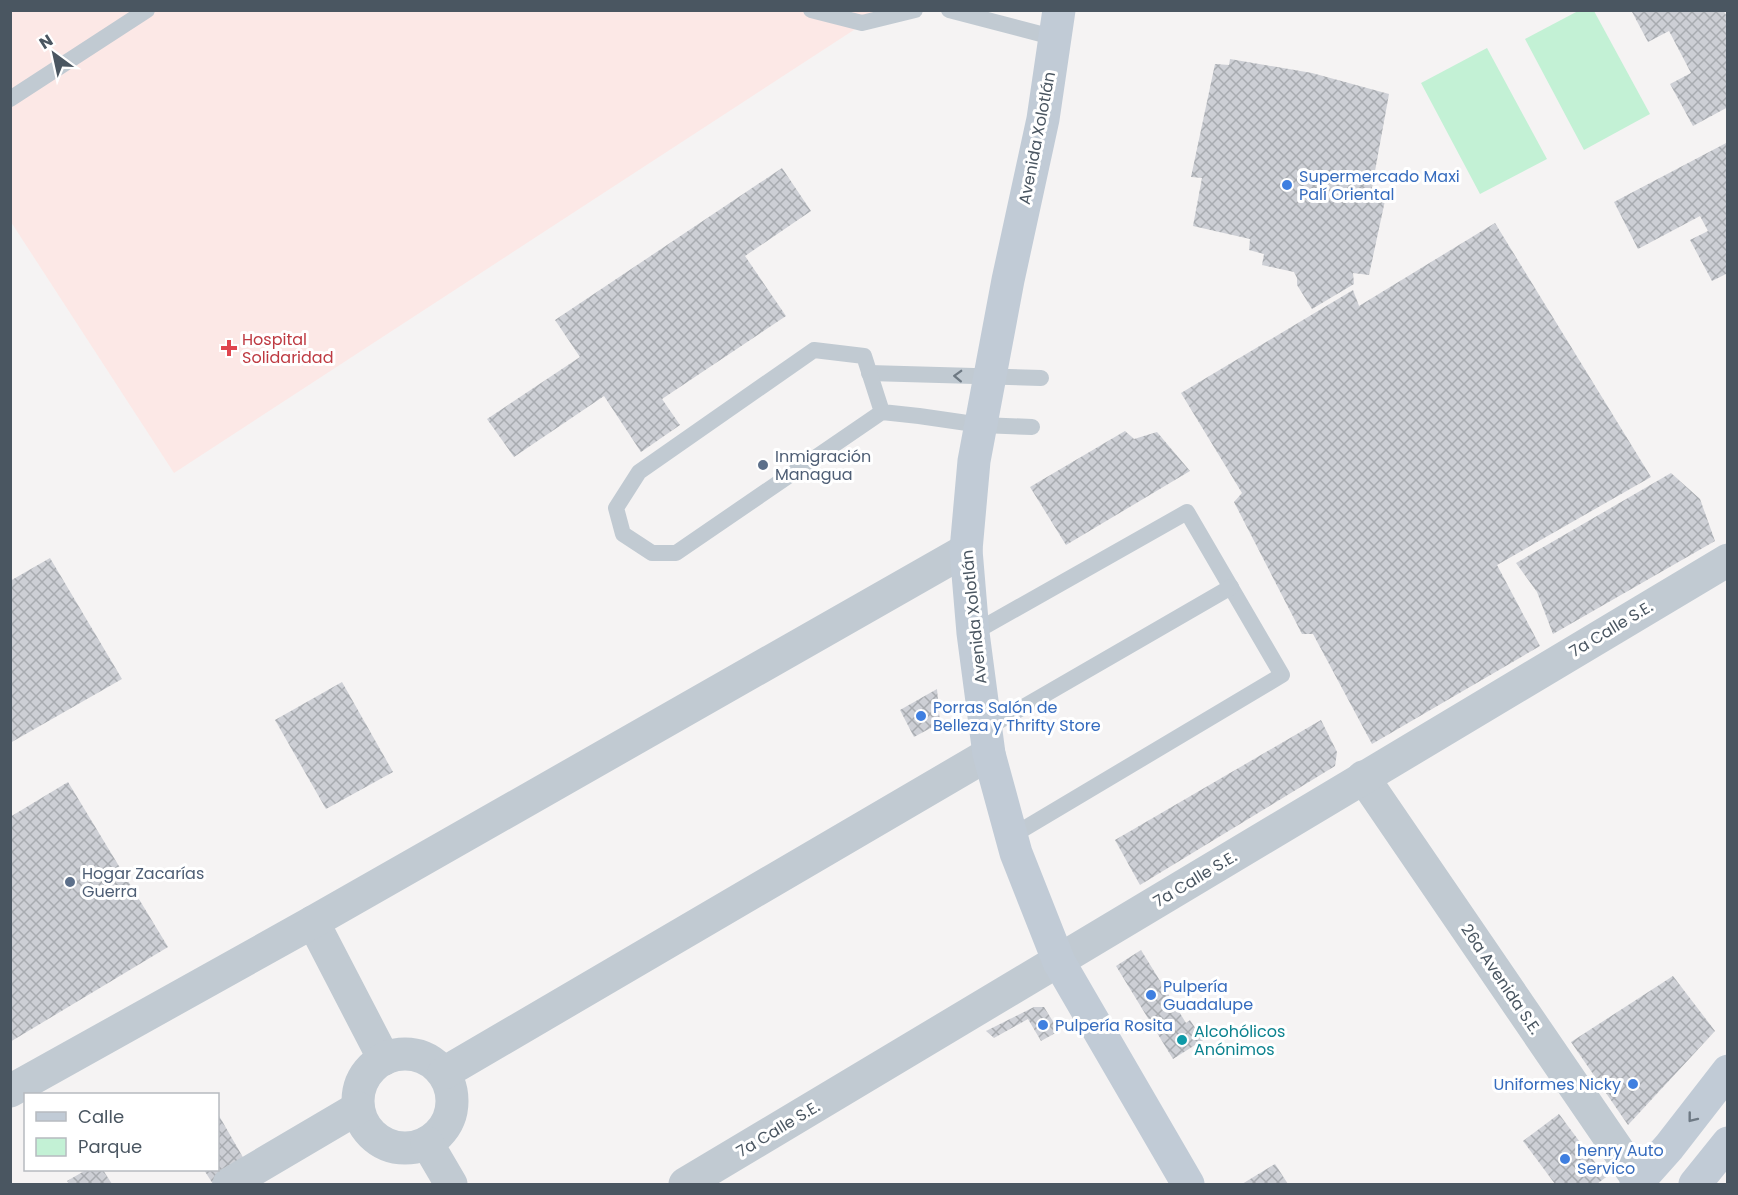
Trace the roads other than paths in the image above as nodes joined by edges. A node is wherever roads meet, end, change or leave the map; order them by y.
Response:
1 (147, 10) edge
2 (811, 10) edge
3 (915, 10) edge
4 (949, 10) edge
5 (1058, 24) edge
6 (10, 99) edge
7 (869, 373) junction
8 (990, 377) junction
9 (1041, 378) dead end
10 (882, 412) junction
11 (981, 426) junction
12 (1032, 427) dead end
13 (966, 550) junction
14 (1716, 567) edge
15 (1231, 587) junction
16 (973, 633) junction
17 (988, 741) junction
18 (1363, 777) junction
19 (1011, 836) junction
20 (313, 922) junction
21 (1059, 962) junction
22 (384, 1059) junction
23 (1728, 1071) edge
24 (444, 1073) junction
25 (10, 1091) edge
26 (358, 1108) junction
27 (427, 1143) junction
28 (1728, 1143) edge
29 (724, 1175) edge
30 (1638, 1183) edge
31 (229, 1185) edge
32 (451, 1185) edge
33 (685, 1185) edge
34 (1188, 1185) edge
35 (1695, 1185) edge

1 - 6 lane
2 - 3 lane
4 - 5 lane
5 - 8 main road, Avenida Xolotlán
8 -> 7 lane
7 - 10 lane
7 - 10 lane
8 - 9 lane
8 - 11 main road, Avenida Xolotlán
10 - 11 lane
11 - 12 lane
11 - 13 main road, Avenida Xolotlán
13 - 16 main road, Avenida Xolotlán
13 - 20 street
14 - 18 street, 7a Calle S.E.
15 - 16 lane
15 - 17 lane
15 - 19 lane
16 - 17 main road, Avenida Xolotlán
17 - 19 main road, Avenida Xolotlán
17 - 24 street
18 - 21 street, 7a Calle S.E.
18 - 30 street, 26a Avenida S.E.
19 - 21 main road, Avenida Xolotlán
20 - 22 street
20 - 25 street
21 - 29 street, 7a Calle S.E.
21 - 34 main road, Avenida Xolotlán
22 - 24 street
22 - 26 street
23 -> 30 main road
24 - 27 street
26 - 27 street
26 - 31 street
27 - 32 street
28 - 35 main road
29 - 33 street, 7a Calle S.E.

